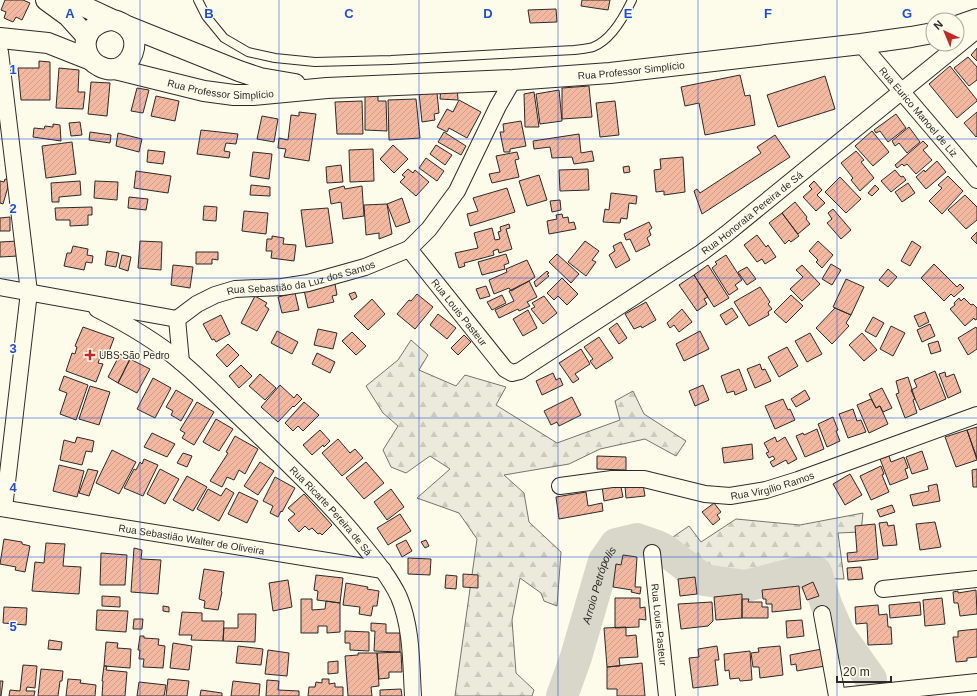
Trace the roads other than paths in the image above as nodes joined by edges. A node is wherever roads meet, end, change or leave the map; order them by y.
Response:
1 (46, 0) edge
2 (70, 0) edge
3 (198, 0) edge
4 (632, 0) edge
5 (977, 19) edge
6 (120, 23) junction
7 (965, 23) edge
8 (977, 30) edge
9 (925, 35) edge
10 (87, 37) junction
11 (0, 38) edge
12 (48, 43) junction
13 (861, 44) junction
14 (0, 52) edge
15 (91, 60) junction
16 (115, 69) junction
17 (513, 80) junction
18 (327, 88) junction
19 (902, 92) junction
20 (977, 180) edge
21 (409, 249) junction
22 (0, 287) edge
23 (29, 292) junction
24 (79, 300) junction
25 (177, 319) junction
26 (181, 362) junction
27 (512, 373) joint
28 (977, 415) edge
29 (560, 486) dead end
30 (2, 508) edge
31 (652, 553) dead end
32 (383, 570) junction
33 (977, 579) edge
34 (883, 589) dead end
35 (822, 614) dead end
36 (977, 682) edge
37 (414, 696) edge
38 (667, 696) edge
39 (837, 696) edge
40 (842, 696) edge

1 - 10 street
2 - 6 street, Rua Professor Simplício
3 - 4 lane
5 - 7 street
6 - 10 street
6 - 16 street
6 - 18 street, Rua Professor Simplício
8 - 19 street, Rua Honorata Pereira de Sá
9 - 13 street, Rua Professor Simplício
10 - 12 street
10 - 15 street
11 - 12 street
12 - 15 street
13 - 17 street, Rua Professor Simplício
13 - 19 street, Rua Eurico Manoel de Liz
14 - 23 street
15 - 16 street
16 - 18 street, Rua Professor Simplício
17 - 18 street, Rua Professor Simplício
17 - 21 street, Rua Sebastião da Luz dos Santos
19 - 20 street, Rua Eurico Manoel de Liz
19 - 27 street, Rua Honorata Pereira de Sá
21 - 25 street, Rua Sebastião da Luz dos Santos
21 - 27 street, Rua Louis Pasteur
22 - 23 street
23 - 24 street
23 - 30 street
24 - 25 street
24 - 26 street, Rua Ricarte Pereira de Sá
25 - 26 street
26 - 32 street, Rua Ricarte Pereira de Sá
28 - 29 street, Rua Virgílio Ramos
30 - 32 street, Rua Sebastião Walter de Oliveira
31 - 38 street, Rua Louis Pasteur
32 - 37 street, Rua Ricarte Pereira de Sá
33 - 34 street
35 - 39 street
36 - 40 street

